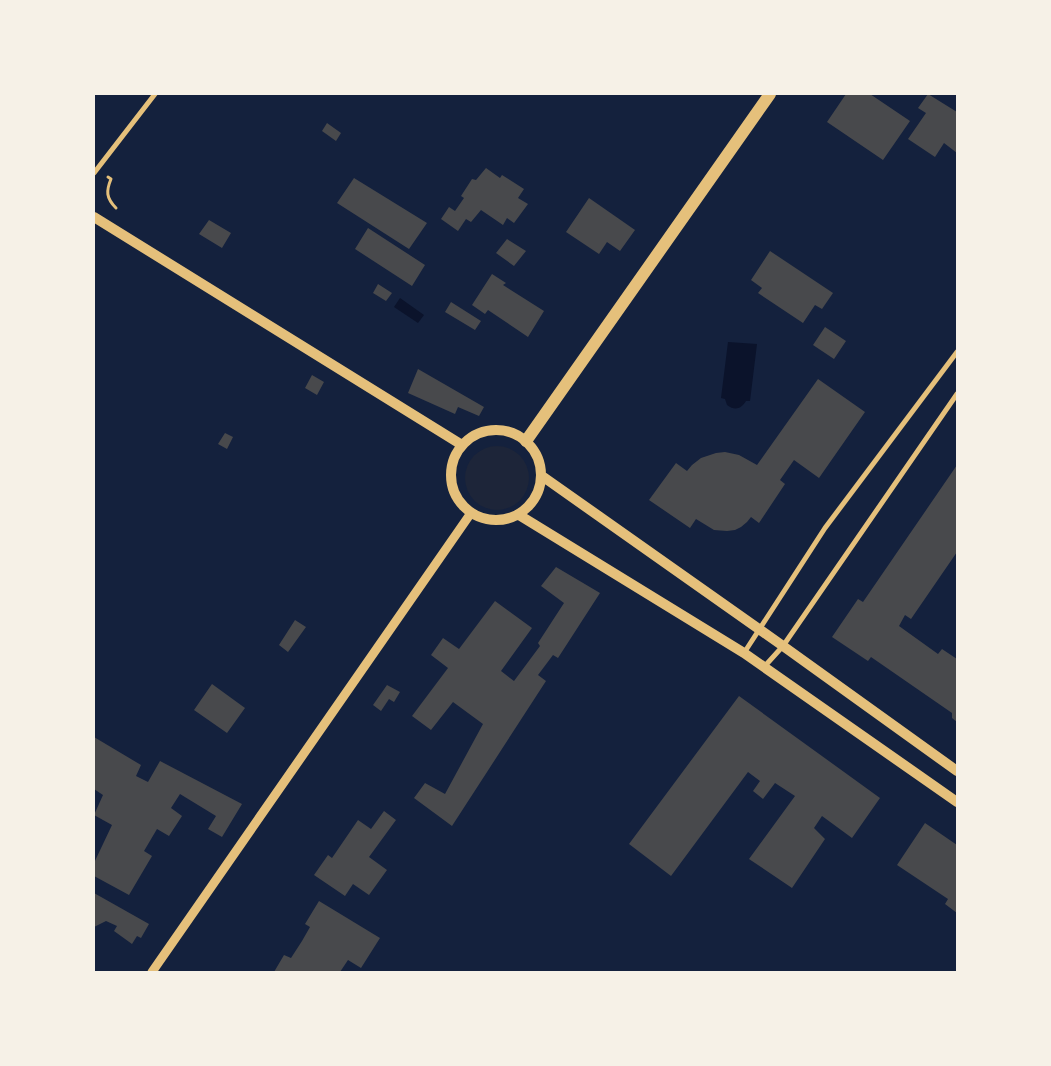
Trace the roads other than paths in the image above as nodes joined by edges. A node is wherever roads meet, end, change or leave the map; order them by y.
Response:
1 (155, 94) edge
2 (770, 94) edge
3 (94, 173) edge
4 (94, 217) edge
5 (957, 352) edge
6 (957, 394) edge
7 (526, 441) junction
8 (462, 446) junction
9 (542, 476) junction
10 (471, 513) junction
11 (519, 515) junction
12 (759, 630) junction
13 (783, 646) junction
14 (744, 653) junction
15 (764, 667) junction
16 (957, 771) edge
17 (957, 802) edge
18 (152, 972) edge

1 - 3 street
2 - 7 main road
4 - 8 main road
5 - 12 street
6 - 13 street
7 - 8 main road
7 - 9 main road
8 - 10 main road
9 - 11 main road
9 - 12 main road
10 - 11 main road
10 - 18 street
11 - 14 main road
12 - 13 main road
12 - 14 street
13 - 15 street
13 - 16 main road
14 - 15 main road
15 - 17 main road

